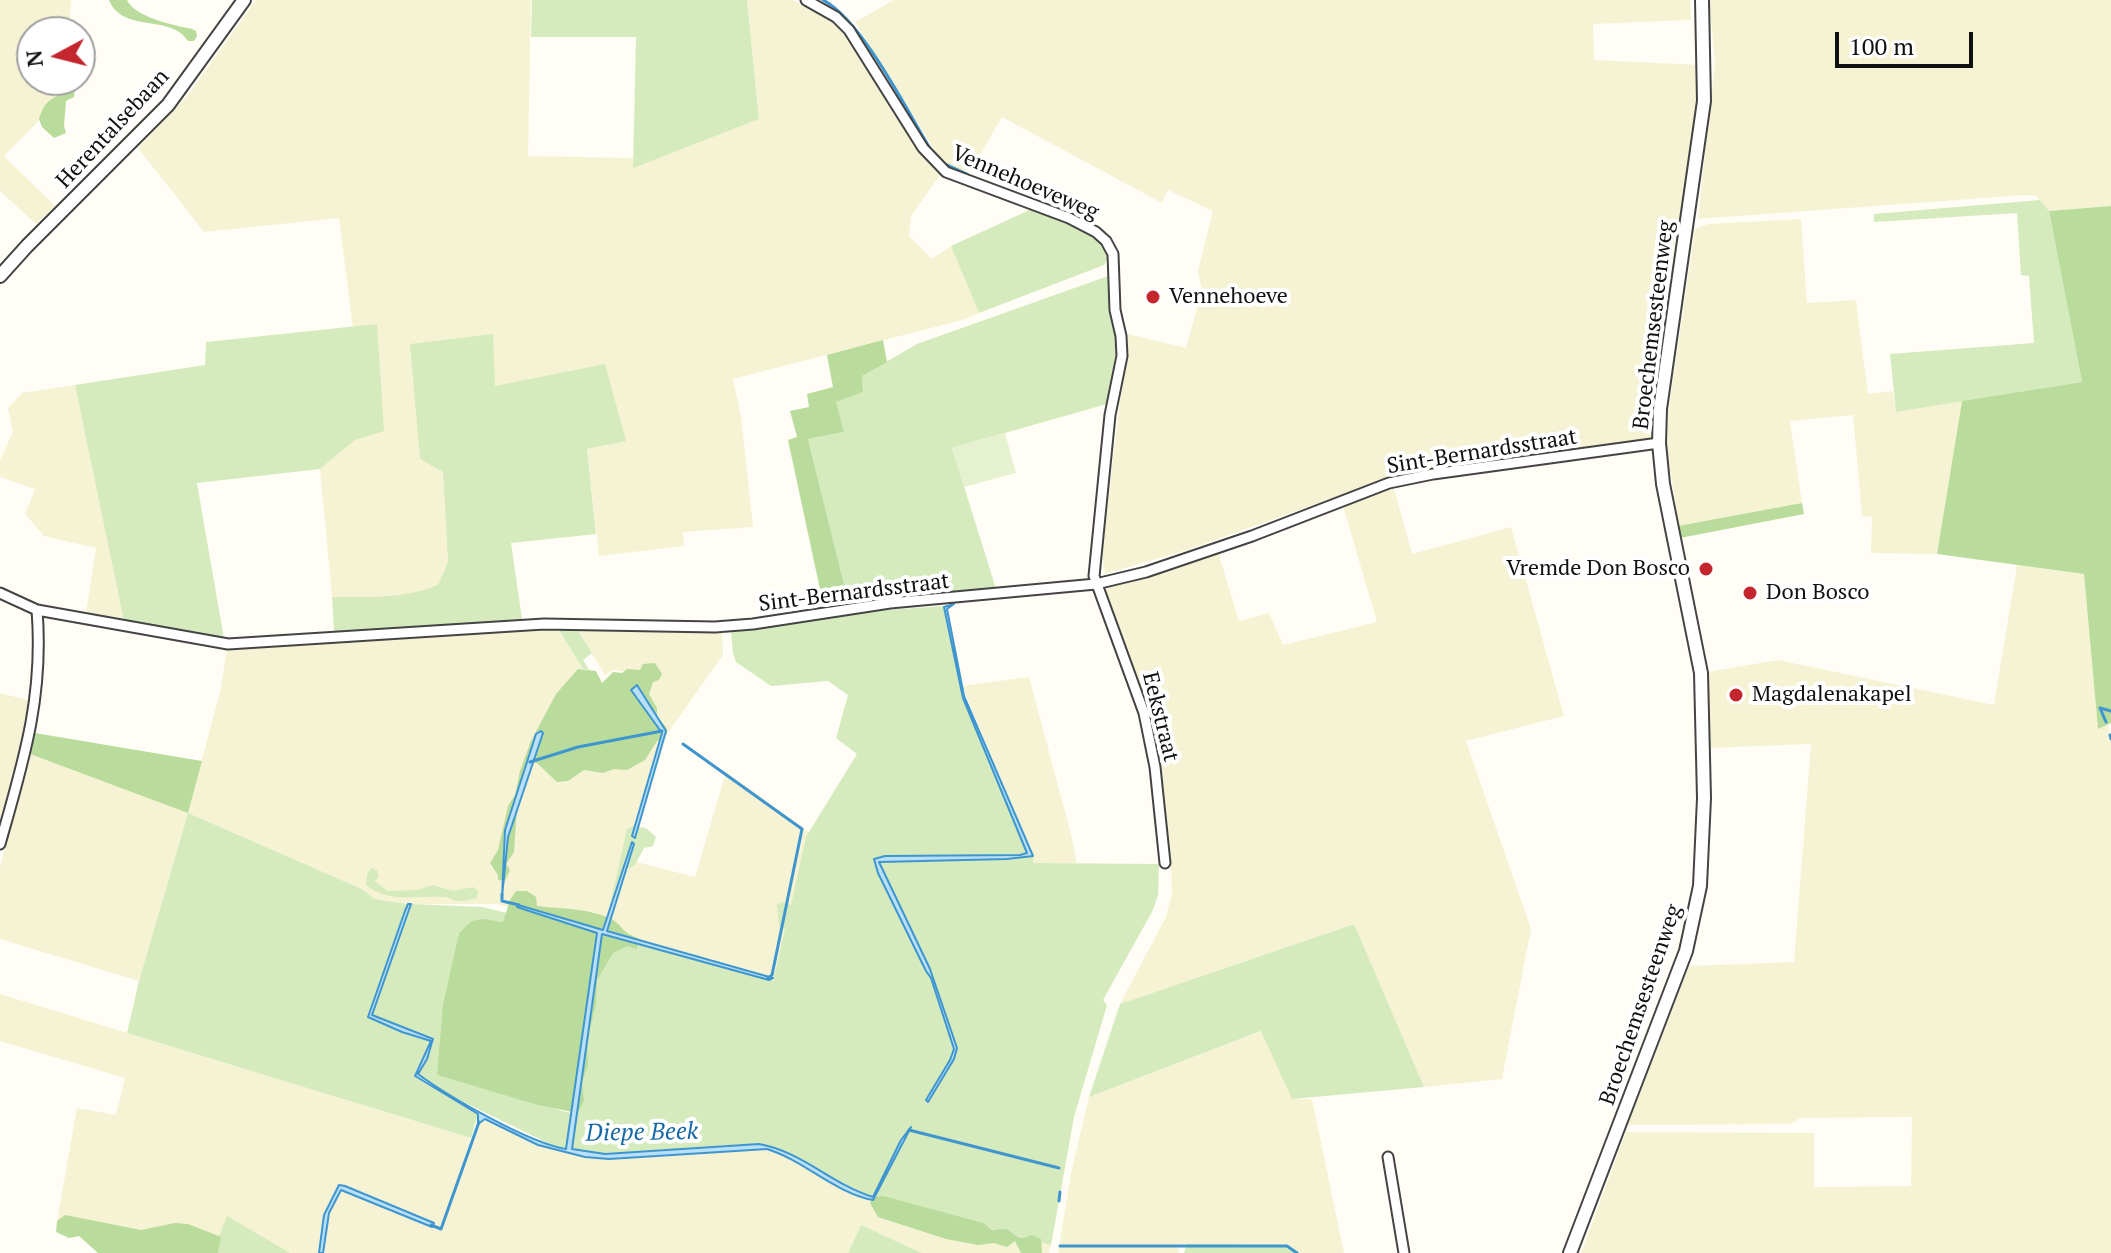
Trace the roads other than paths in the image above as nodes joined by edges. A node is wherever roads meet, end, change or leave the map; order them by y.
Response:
1 (244, 0) edge
2 (806, 0) edge
3 (1702, 0) edge
4 (0, 276) edge
5 (1659, 443) junction
6 (1096, 584) junction
7 (0, 593) edge
8 (37, 610) junction
9 (0, 844) edge
10 (1165, 863) dead end
11 (1388, 1157) dead end
12 (1404, 1253) edge
13 (1570, 1253) edge

1 - 4 street, Herentalsebaan
2 - 6 street, Vennehoeveweg
3 - 5 street, Broechemsesteenweg
5 - 6 street, Sint-Bernardsstraat
5 - 13 street, Broechemsesteenweg
6 - 8 street, Sint-Bernardsstraat
6 - 10 street, Eekstraat
7 - 8 street, Sint-Bernardsstraat
8 - 9 street
11 - 12 street

